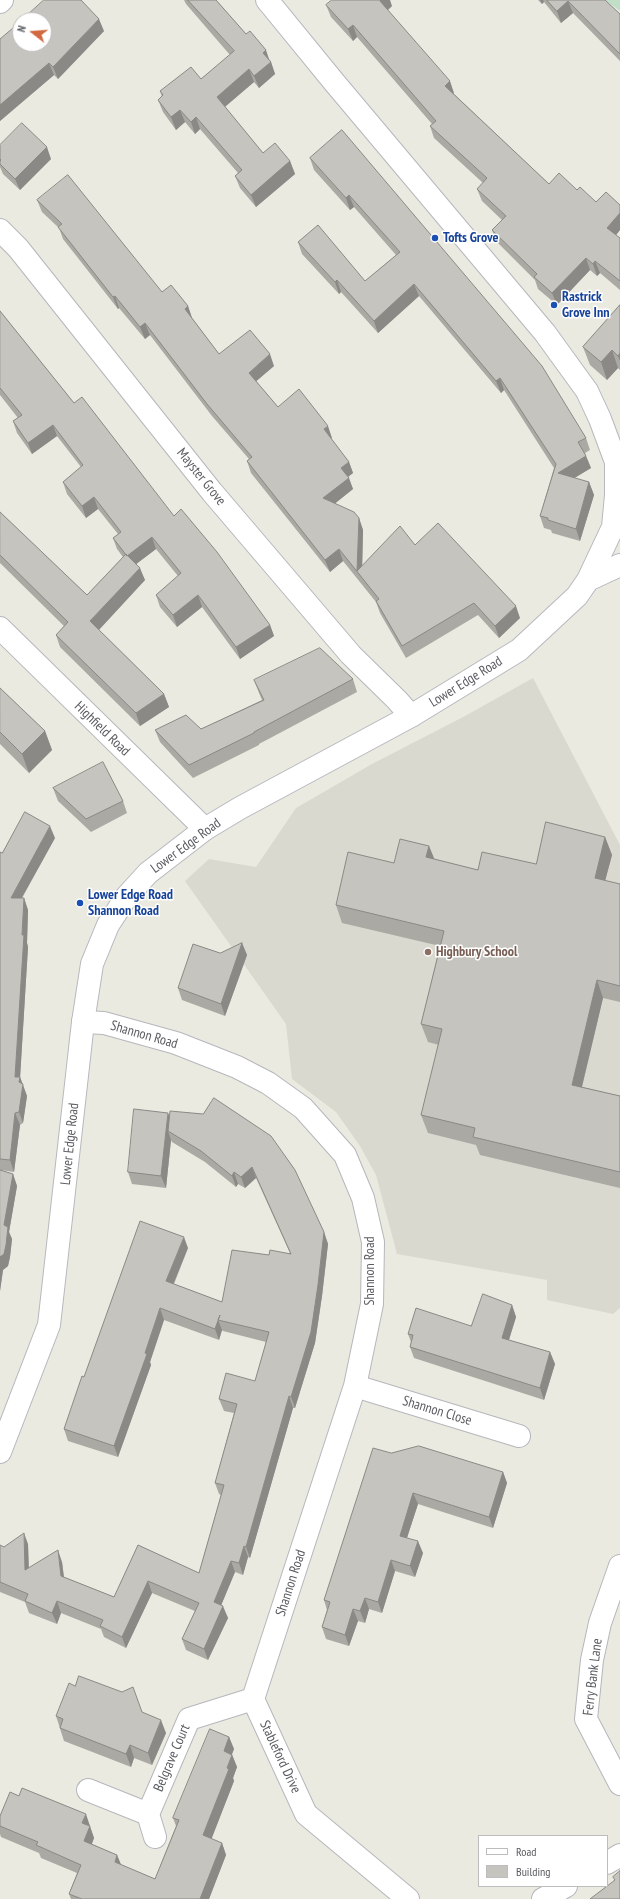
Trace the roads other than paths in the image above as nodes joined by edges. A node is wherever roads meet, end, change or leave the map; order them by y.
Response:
1 (2, 0) edge
2 (267, 0) edge
3 (0, 2) edge
4 (0, 230) edge
5 (610, 422) edge
6 (620, 565) edge
7 (588, 580) junction
8 (0, 628) edge
9 (411, 716) junction
10 (205, 829) junction
11 (83, 1022) junction
12 (355, 1386) junction
13 (519, 1436) dead end
14 (0, 1452) edge
15 (620, 1566) edge
16 (253, 1699) junction
17 (620, 1784) edge
18 (88, 1790) dead end
19 (148, 1814) junction
20 (155, 1837) dead end
21 (620, 1855) edge
22 (608, 1862) edge
23 (564, 1887) edge
24 (408, 1899) edge
25 (543, 1899) edge

1 - 3 street
2 - 5 street
4 - 9 street, Mayster Grove
5 - 7 street, Lower Edge Road
6 - 7 street
7 - 9 street, Lower Edge Road
8 - 10 street, Highfield Road
9 - 10 street, Lower Edge Road
10 - 11 street, Lower Edge Road
11 - 12 street, Shannon Road
11 - 14 street, Lower Edge Road
12 - 13 street, Shannon Close
12 - 16 street, Shannon Road
15 - 17 street, Ferry Bank Lane
16 - 19 street, Belgrave Court
16 - 24 street, Stableford Drive
18 - 19 street
19 - 20 street
21 - 22 street
23 - 25 street

